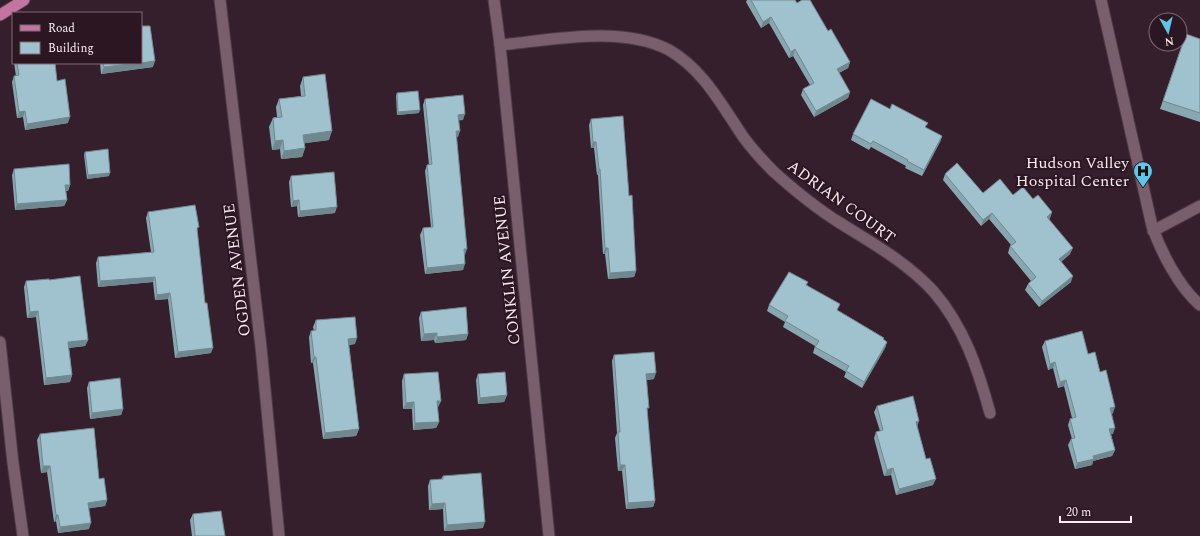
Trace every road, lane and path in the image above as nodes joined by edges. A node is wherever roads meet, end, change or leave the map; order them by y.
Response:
1 (24, 0) edge
2 (220, 0) edge
3 (494, 0) edge
4 (1101, 0) edge
5 (0, 15) edge
6 (500, 45) junction
7 (1200, 206) edge
8 (1153, 231) junction
9 (1200, 305) edge
10 (0, 342) edge
11 (990, 413) dead end
12 (23, 536) edge
13 (279, 536) edge
14 (549, 536) edge

1 - 5 main road
2 - 13 street, OGDEN AVENUE
3 - 6 street, CONKLIN AVENUE
4 - 8 street
6 - 11 street, ADRIAN COURT
6 - 14 street, CONKLIN AVENUE
7 - 8 street
8 - 9 street
10 - 12 street

